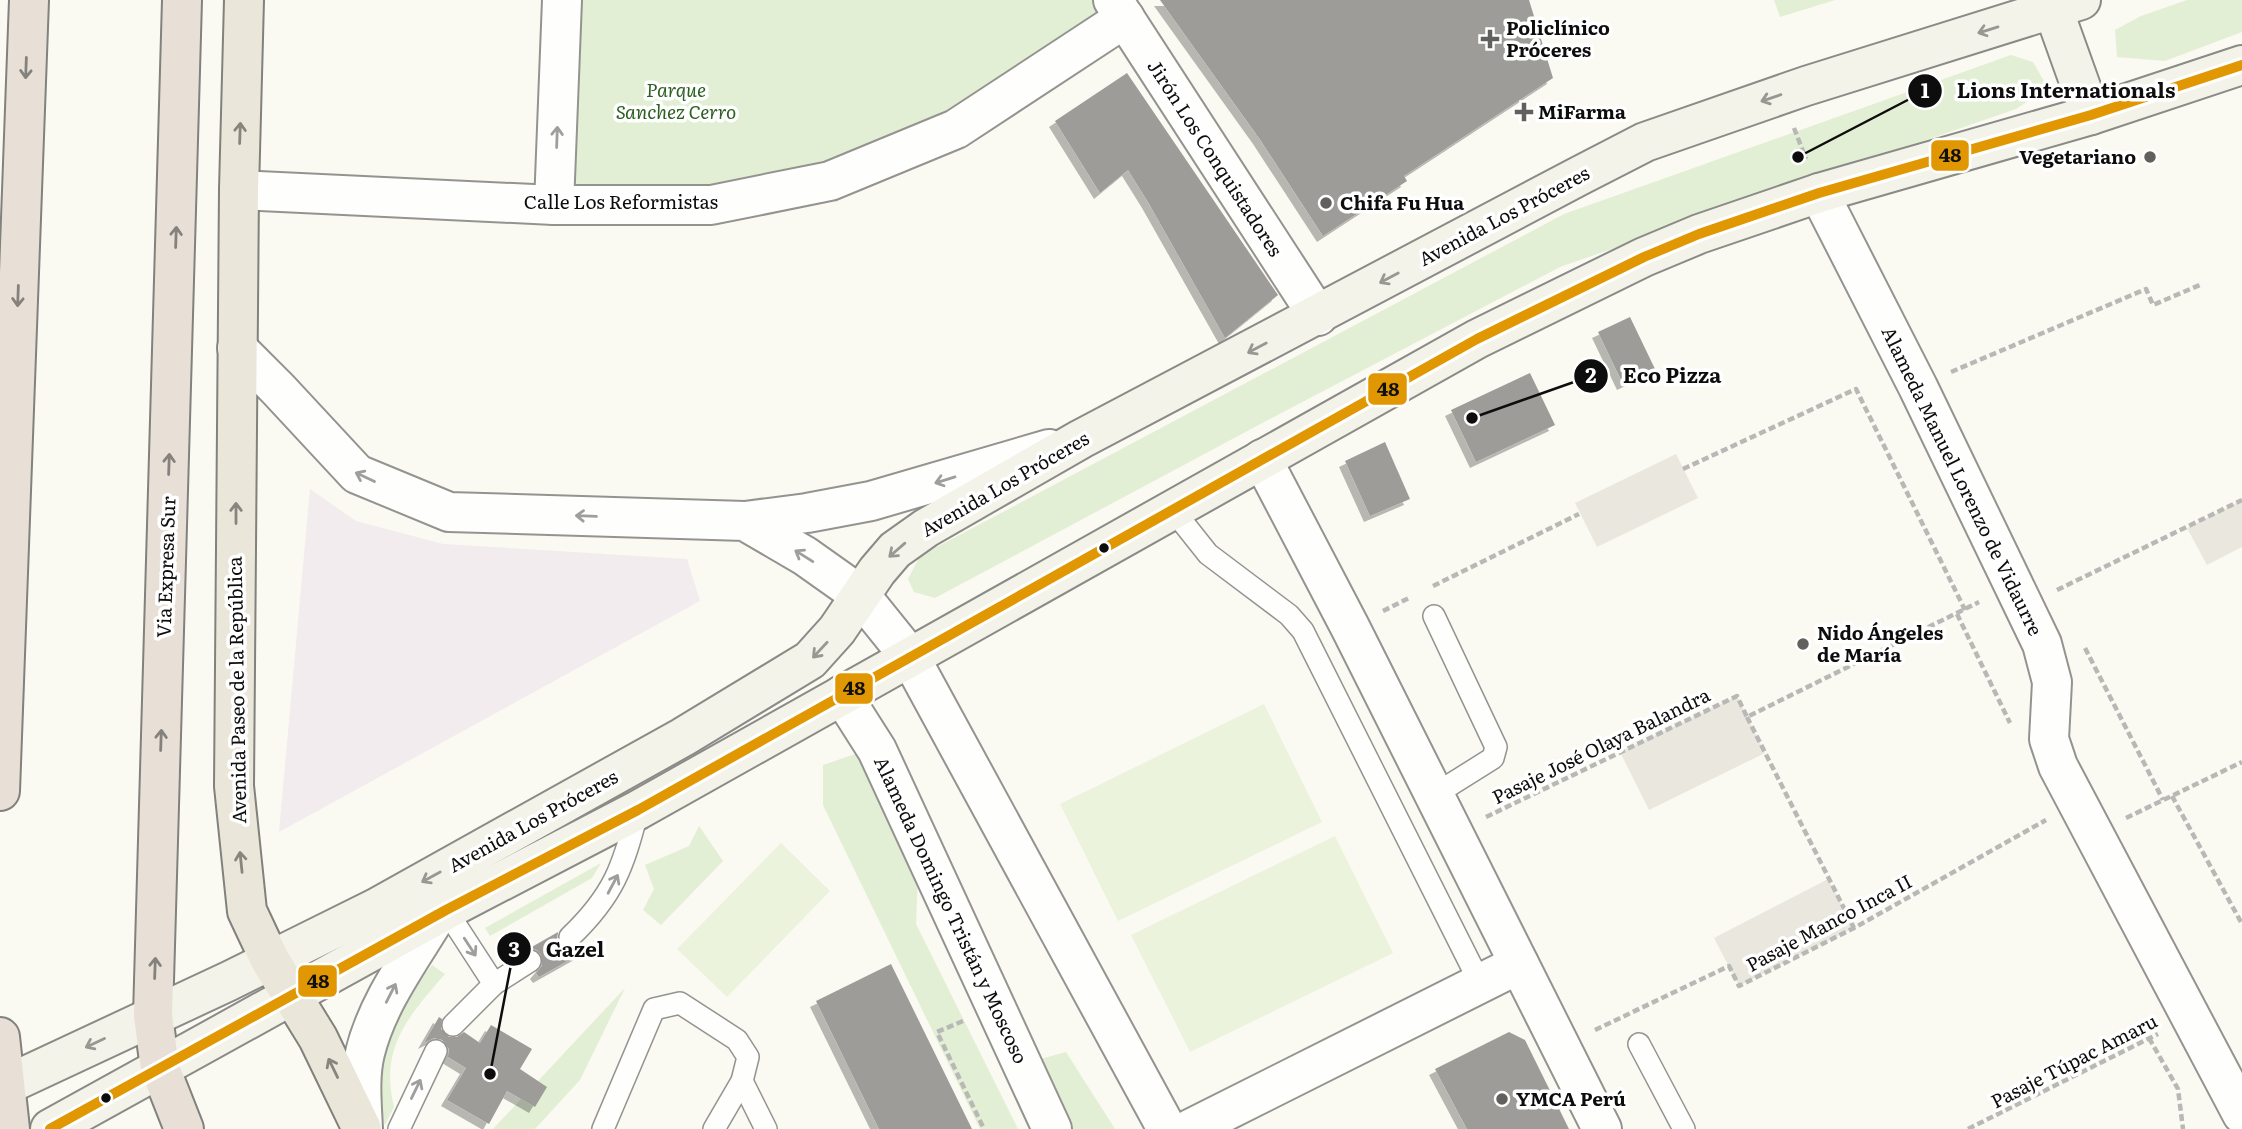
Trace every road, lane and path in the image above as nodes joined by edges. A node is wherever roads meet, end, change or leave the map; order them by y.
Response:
1 (29, 0) edge
2 (182, 0) edge
3 (244, 0) edge
4 (562, 0) edge
5 (2064, 4) edge
6 (1119, 9) edge
7 (2242, 65) edge
8 (1782, 95) junction
9 (2091, 115) junction
10 (239, 190) junction
11 (1819, 192) junction
12 (554, 205) junction
13 (2202, 284) dead end
14 (1318, 316) junction
15 (237, 348) junction
16 (1918, 387) junction
17 (1081, 439) junction
18 (1262, 459) junction
19 (1683, 470) dead end
20 (2242, 500) edge
21 (1173, 510) junction
22 (1579, 514) dead end
23 (745, 521) junction
24 (1423, 592) dead end
25 (860, 595) junction
26 (2020, 596) junction
27 (1410, 597) dead end
28 (1965, 610) junction
29 (1957, 614) junction
30 (1434, 616) dead end
31 (1350, 627) junction
32 (2081, 640) dead end
33 (910, 657) junction
34 (842, 695) junction
35 (1747, 717) junction
36 (2014, 733) dead end
37 (2242, 762) edge
38 (0, 791) edge
39 (1434, 795) junction
40 (2172, 796) junction
41 (2163, 800) junction
42 (638, 810) junction
43 (2086, 819) junction
44 (1453, 833) junction
45 (441, 912) junction
46 (2242, 924) edge
47 (1854, 928) junction
48 (570, 937) dead end
49 (270, 960) junction
50 (530, 961) dead end
51 (1519, 964) junction
52 (1480, 983) junction
53 (495, 984) junction
54 (292, 996) junction
55 (996, 1009) junction
56 (153, 1016) junction
57 (2192, 1017) junction
58 (453, 1025) dead end
59 (0, 1037) edge
60 (2149, 1038) junction
61 (1639, 1044) dead end
62 (1561, 1046) junction
63 (436, 1051) dead end
64 (160, 1068) junction
65 (742, 1081) junction
66 (3, 1087) edge
67 (2242, 1114) edge
68 (10, 1129) edge
69 (50, 1129) edge
70 (184, 1129) edge
71 (363, 1129) edge
72 (399, 1129) edge
73 (603, 1129) edge
74 (714, 1129) edge
75 (766, 1129) edge
76 (984, 1129) edge
77 (1052, 1129) edge
78 (1167, 1129) edge
79 (1190, 1129) edge
80 (1602, 1129) edge
81 (1684, 1129) edge
82 (1968, 1129) edge
83 (2183, 1129) edge

1 -> 38 highway
56 -> 2 highway, Via Expresa Sur
10 -> 3 main road, Avenida Paseo de la República
12 -> 4 street
5 -> 8 main road, Avenida Los Próceres
5 - 9 main road
6 - 12 street, Calle Los Reformistas
6 - 14 street, Jirón Los Conquistadores
7 - 9 main road, Avenida Los Próceres
8 - 11 path
8 -> 14 main road, Avenida Los Próceres
9 - 11 main road, Avenida Los Próceres
10 - 12 street, Calle Los Reformistas
10 - 15 main road, Avenida Paseo de la República
11 - 16 street, Alameda Manuel Lorenzo de Vidaurre
11 - 18 main road, Avenida Los Próceres
13 - 16 path
14 -> 17 main road, Avenida Los Próceres
23 -> 15 street
49 -> 15 main road, Avenida Paseo de la República
16 - 26 street, Alameda Manuel Lorenzo de Vidaurre
17 -> 23 street
17 -> 25 main road, Avenida Los Próceres
18 - 21 main road, Avenida Los Próceres
18 - 31 street
19 - 28 path
20 - 26 path
21 - 33 main road, Avenida Los Próceres
21 - 52 lane
22 - 24 path
25 -> 23 street
25 - 33 street
25 -> 49 main road, Avenida Los Próceres
26 - 28 path
26 - 43 street, Alameda Manuel Lorenzo de Vidaurre
27 - 31 path
28 - 29 path
29 - 35 path
29 - 36 path
30 - 39 lane
31 - 39 street
32 - 41 path
33 - 34 main road, Avenida Los Próceres
33 - 78 street
34 - 42 main road, Avenida Los Próceres
34 - 55 street, Alameda Domingo Tristán y Moscoso
35 - 44 path, Pasaje José Olaya Balandra
35 - 47 path
37 - 40 path, Pasaje Manco Inca II
39 - 44 street
40 - 41 path, Pasaje Manco Inca II
40 - 46 path
41 - 43 path, Pasaje Manco Inca II
42 - 45 main road, Avenida Los Próceres
48 -> 42 lane
43 - 47 path, Pasaje Manco Inca II
43 - 57 street, Alameda Manuel Lorenzo de Vidaurre
44 - 51 street
45 -> 53 lane
45 - 54 main road, Avenida Los Próceres
71 -> 45 street
47 - 62 path, Pasaje Manco Inca II
49 - 54 main road, Avenida Paseo de la República
49 - 56 main road, Avenida Los Próceres
50 - 53 lane
51 - 52 street
51 - 62 street
52 - 79 street
53 - 58 lane
54 - 64 main road, Avenida Los Próceres
71 -> 54 main road, Avenida Paseo de la República
55 - 76 path
55 - 77 street, Alameda Domingo Tristán y Moscoso
56 - 64 highway, Via Expresa Sur
56 -> 66 main road, Avenida Los Próceres
57 - 60 path, Pasaje Túpac Amaru
57 - 67 street, Alameda Manuel Lorenzo de Vidaurre
59 - 66 highway
60 - 82 path, Pasaje Túpac Amaru
60 - 83 path
61 - 81 lane
62 - 80 street
72 -> 63 lane
64 - 69 main road, Avenida Los Próceres
64 - 70 highway, Via Expresa Sur
65 - 73 lane
65 - 74 lane
65 - 75 lane
66 - 68 highway

